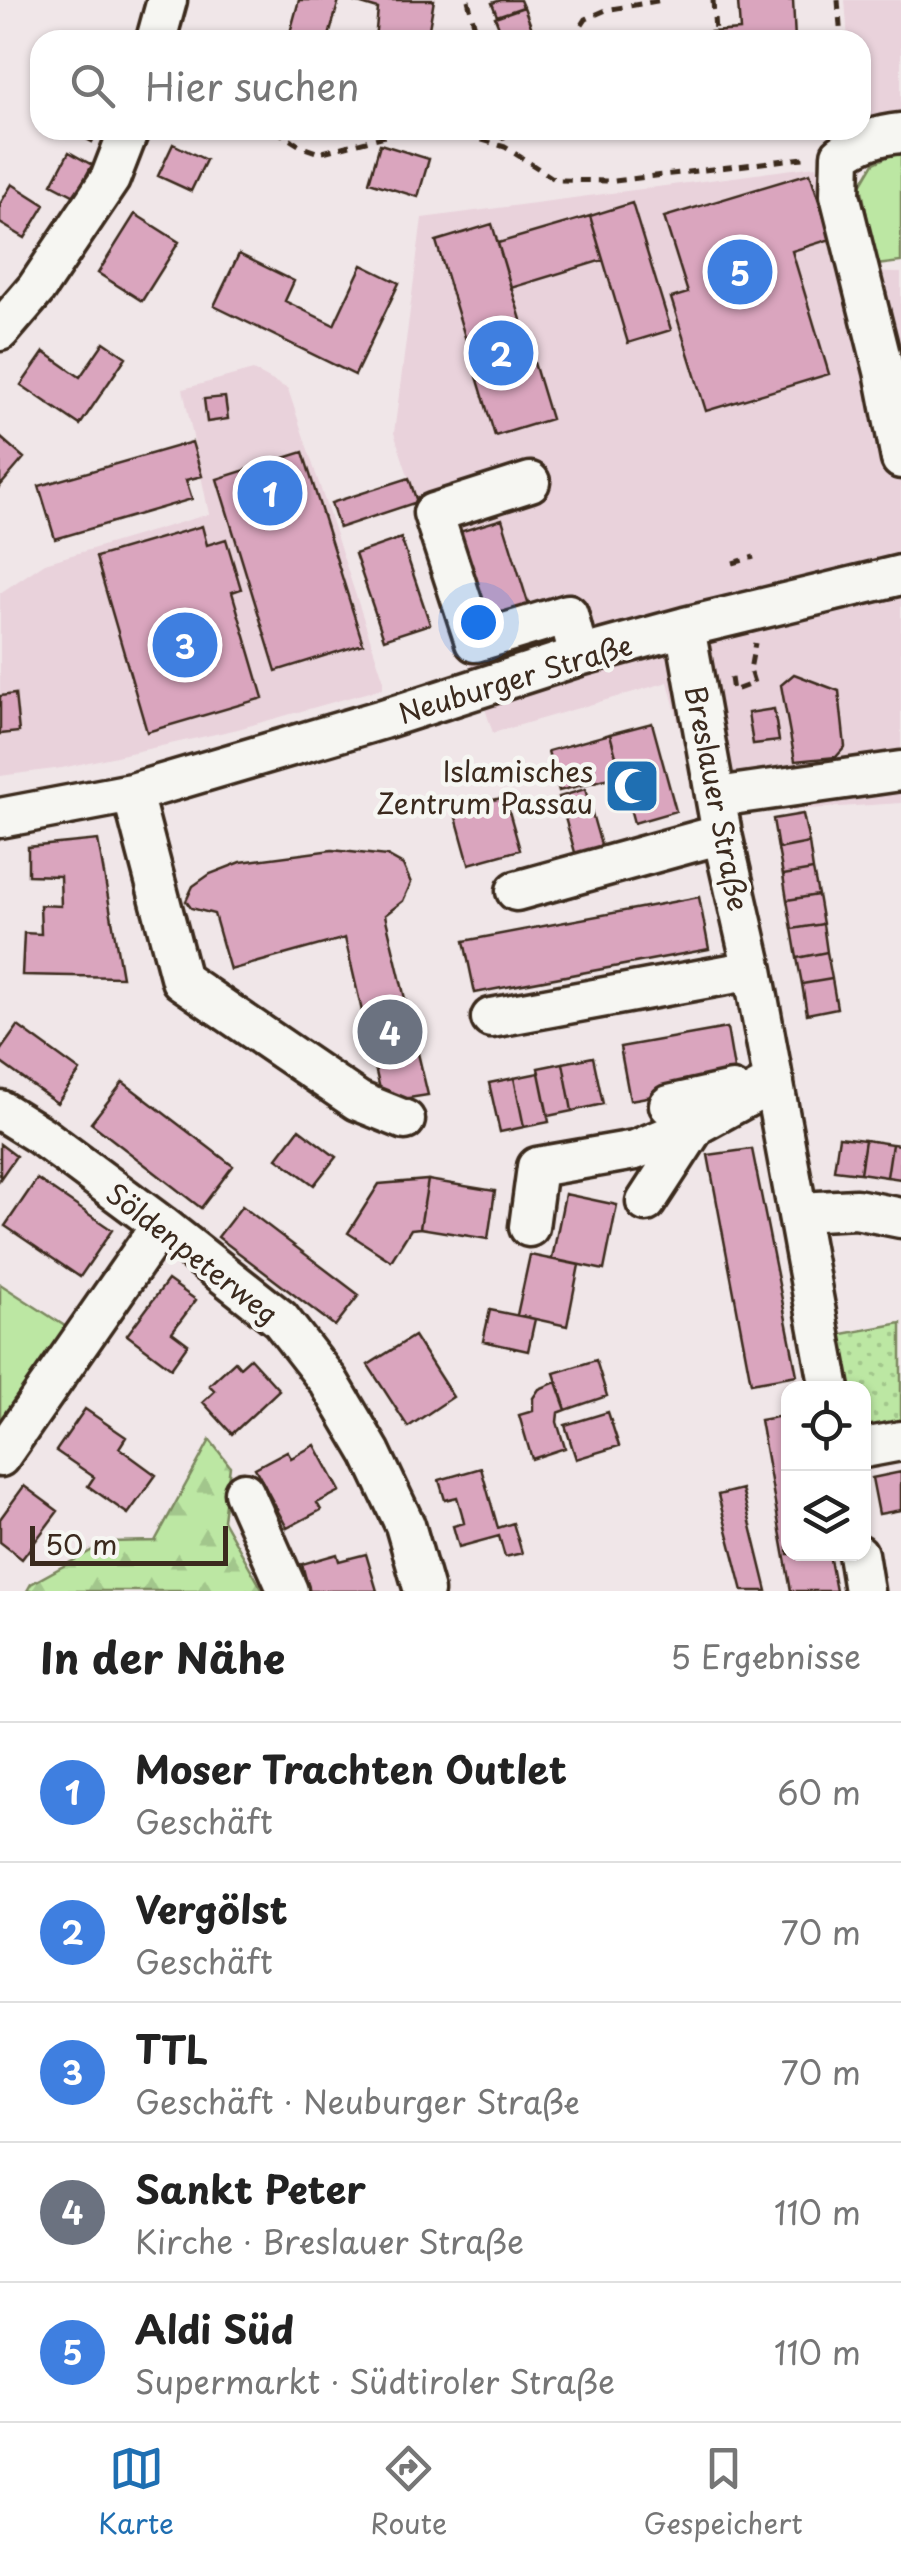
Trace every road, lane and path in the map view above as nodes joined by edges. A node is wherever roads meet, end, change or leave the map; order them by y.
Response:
1 (468, 0) edge
2 (663, 0) edge
3 (712, 0) edge
4 (838, 0) edge
5 (476, 30) edge
6 (579, 30) edge
7 (714, 30) edge
8 (840, 30) edge
9 (901, 133) edge
10 (871, 139) edge
11 (125, 140) edge
12 (291, 140) edge
13 (366, 140) edge
14 (483, 140) edge
15 (504, 140) edge
16 (868, 140) edge
17 (506, 147) junction
18 (841, 155) junction
19 (0, 332) edge
20 (901, 458) edge
21 (530, 482) dead end
22 (754, 556) dead end
23 (732, 563) dead end
24 (901, 574) edge
25 (685, 626) junction
26 (756, 634) dead end
27 (579, 656) junction
28 (731, 678) dead end
29 (901, 771) edge
30 (132, 793) junction
31 (719, 816) junction
32 (0, 818) edge
33 (516, 890) dead end
34 (753, 970) junction
35 (491, 1018) dead end
36 (774, 1082) junction
37 (0, 1110) edge
38 (683, 1115) junction
39 (405, 1120) dead end
40 (646, 1202) dead end
41 (799, 1212) junction
42 (901, 1218) edge
43 (161, 1225) junction
44 (529, 1227) dead end
45 (829, 1381) edge
46 (901, 1440) edge
47 (871, 1446) edge
48 (0, 1456) edge
49 (244, 1492) dead end
50 (859, 1561) edge
51 (288, 1591) edge
52 (424, 1591) edge
53 (864, 1591) edge

1 - 5 path
2 - 6 path
3 - 7 path
4 - 8 path
9 - 10 street
11 - 19 street
12 - 13 path
14 - 17 path
15 - 17 path
16 - 18 street
17 - 18 path
18 - 20 street
21 - 27 street
22 - 23 path
24 - 25 street, Neuburger Straße
25 - 27 street, Neuburger Straße
25 - 31 street, Breslauer Straße
26 - 28 path
27 - 30 street, Neuburger Straße
29 - 31 street
30 - 32 street, Neuburger Straße
30 - 39 street
31 - 33 street
31 - 34 street, Breslauer Straße
34 - 35 street
34 - 36 street, Breslauer Straße
36 - 38 street
36 - 41 street, Breslauer Straße
37 - 43 street, Söldenpeterweg
38 - 40 street
38 - 44 street
41 - 42 street
41 - 45 street, Breslauer Straße
43 - 48 street
43 - 52 street, Söldenpeterweg
46 - 47 street
49 - 51 street
50 - 53 street

